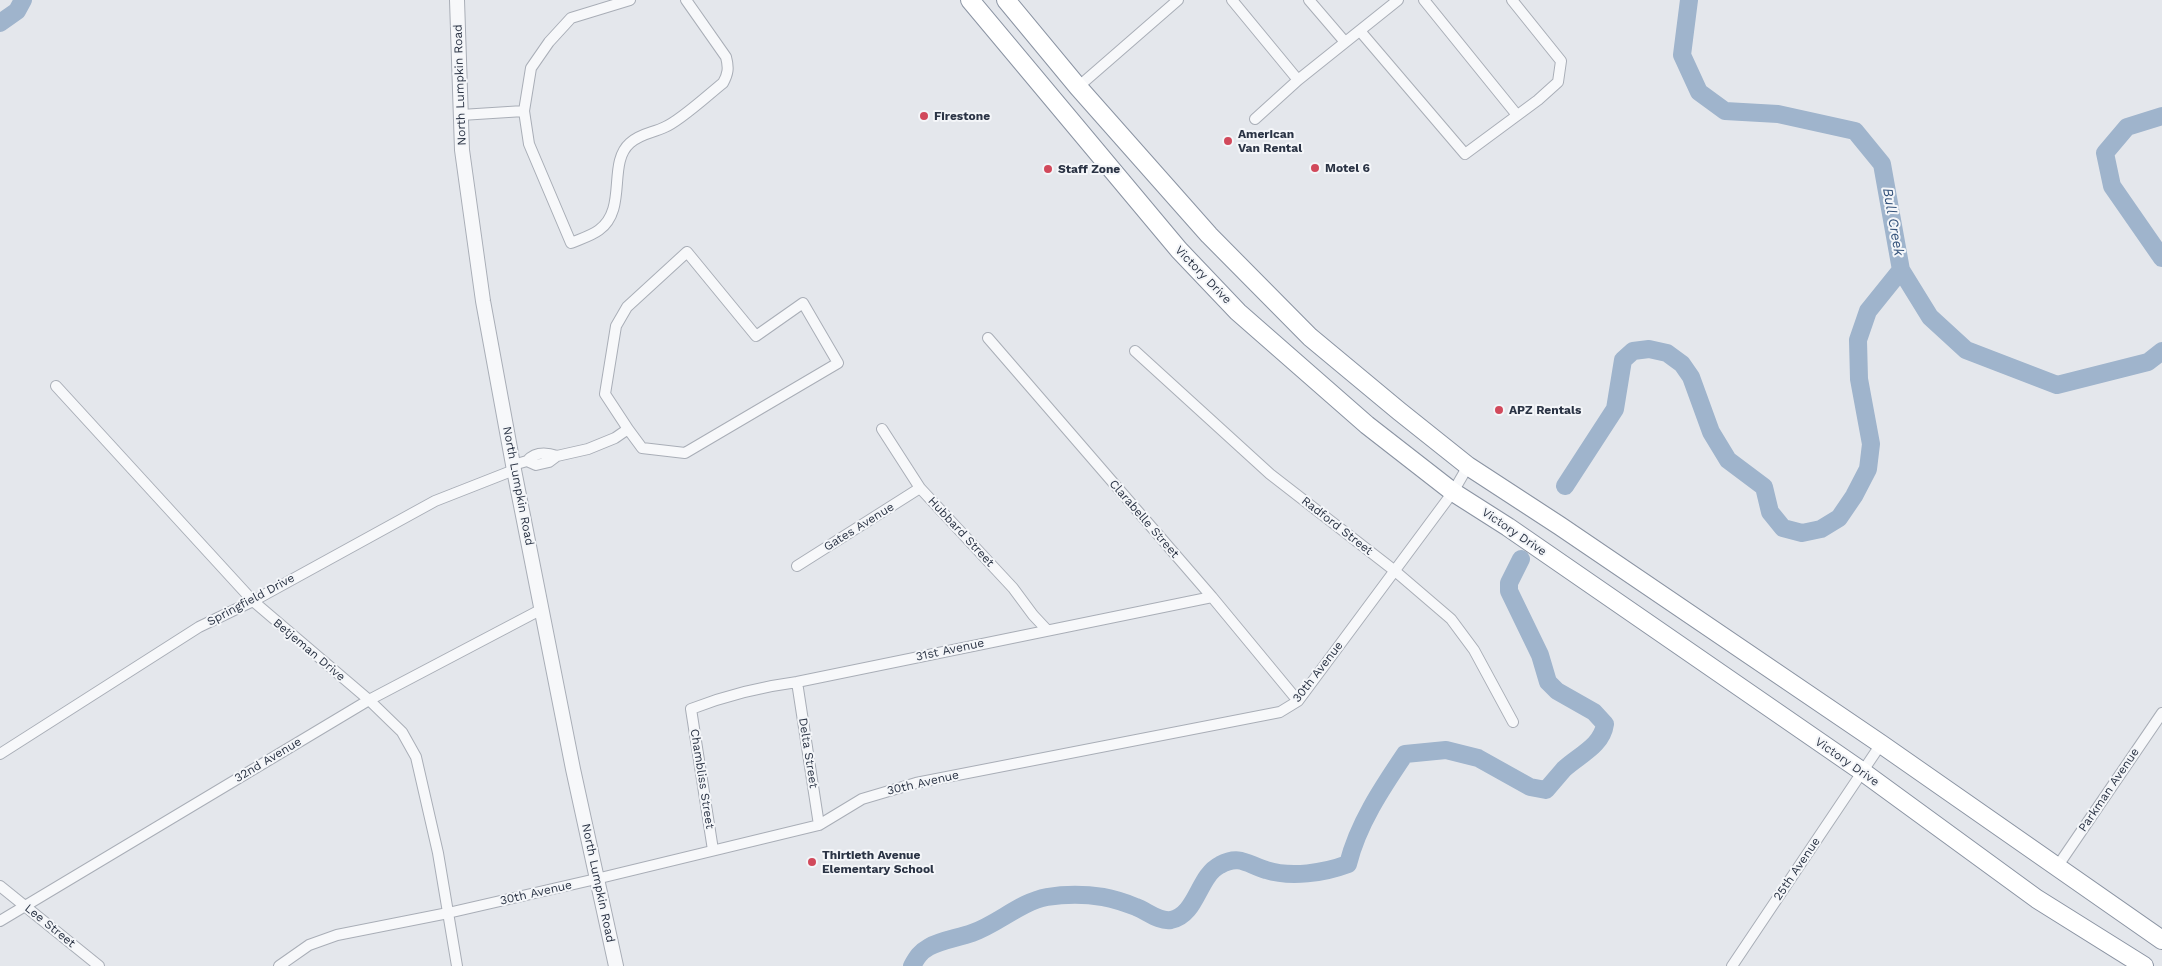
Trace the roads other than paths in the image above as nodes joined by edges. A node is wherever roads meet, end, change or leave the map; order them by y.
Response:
1 (457, 0) edge
2 (630, 0) edge
3 (686, 0) edge
4 (970, 0) edge
5 (1006, 0) edge
6 (1178, 0) edge
7 (1232, 0) edge
8 (1310, 0) edge
9 (1398, 0) edge
10 (1424, 0) edge
11 (1512, 0) edge
12 (1360, 31) junction
13 (1345, 42) junction
14 (1298, 80) junction
15 (1078, 87) junction
16 (1056, 105) junction
17 (524, 111) junction
18 (461, 115) junction
19 (1517, 116) junction
20 (1255, 119) dead end
21 (988, 338) dead end
22 (1135, 350) dead end
23 (56, 386) dead end
24 (628, 429) junction
25 (882, 429) dead end
26 (1468, 466) junction
27 (514, 467) junction
28 (920, 488) junction
29 (1453, 492) junction
30 (797, 566) dead end
31 (1395, 571) junction
32 (1212, 597) junction
33 (253, 601) junction
34 (542, 608) junction
35 (1047, 630) junction
36 (797, 682) junction
37 (369, 700) junction
38 (1298, 701) junction
39 (690, 709) joint
40 (2162, 713) edge
41 (1513, 722) dead end
42 (1881, 744) junction
43 (0, 754) edge
44 (1863, 772) junction
45 (819, 824) junction
46 (713, 850) junction
47 (2057, 867) junction
48 (596, 879) junction
49 (0, 886) edge
50 (25, 905) junction
51 (448, 913) junction
52 (0, 920) edge
53 (2162, 940) edge
54 (99, 966) edge
55 (279, 966) edge
56 (457, 966) edge
57 (616, 966) edge
58 (1732, 966) edge
59 (2144, 966) edge

1 - 18 street, North Lumpkin Road
2 - 17 street
3 - 17 street
4 - 16 highway, Victory Drive
5 - 15 highway
6 - 15 street
7 - 14 street
8 - 13 street
9 - 12 street
10 - 19 street
11 - 19 street
12 - 13 street
12 - 19 street
13 - 14 street
14 - 20 street
15 - 16 highway
15 - 26 highway
16 - 29 highway, Victory Drive
17 - 18 street
18 - 27 street, North Lumpkin Road
21 - 32 street, Clarabelle Street
22 - 31 street, Radford Street
23 - 33 street, Betjeman Drive
24 - 24 street
24 - 27 street, Springfield Drive
25 - 28 street, Hubbard Street
26 - 29 street, 30th Avenue
26 - 42 highway
27 - 33 street, Springfield Drive
27 - 34 street, North Lumpkin Road
28 - 30 street, Gates Avenue
28 - 35 street, Hubbard Street
29 - 31 street, 30th Avenue
29 - 44 highway, Victory Drive
31 - 38 street, 30th Avenue
31 - 41 street, Radford Street
32 - 35 street, 31st Avenue
32 - 38 street, Clarabelle Street
33 - 37 street, Betjeman Drive
33 - 43 street, Springfield Drive
34 - 37 street, 32nd Avenue
34 - 48 street, North Lumpkin Road
35 - 36 street, 31st Avenue
36 - 39 street, 31st Avenue
36 - 45 street, Delta Street
37 - 50 street, 32nd Avenue
37 - 51 street, Betjeman Drive
38 - 45 street, 30th Avenue
39 - 46 street, Chambliss Street
40 - 47 street, Parkman Avenue
42 - 44 street, 25th Avenue
42 - 47 highway
44 - 58 street, 25th Avenue
44 - 59 highway, Victory Drive
45 - 46 street, 30th Avenue
46 - 48 street, 30th Avenue
47 - 53 highway
48 - 51 street, 30th Avenue
48 - 57 street, North Lumpkin Road
49 - 50 street, Lee Street
50 - 52 street, 32nd Avenue
50 - 54 street, Lee Street
51 - 55 street, 30th Avenue
51 - 56 street, Betjeman Drive

